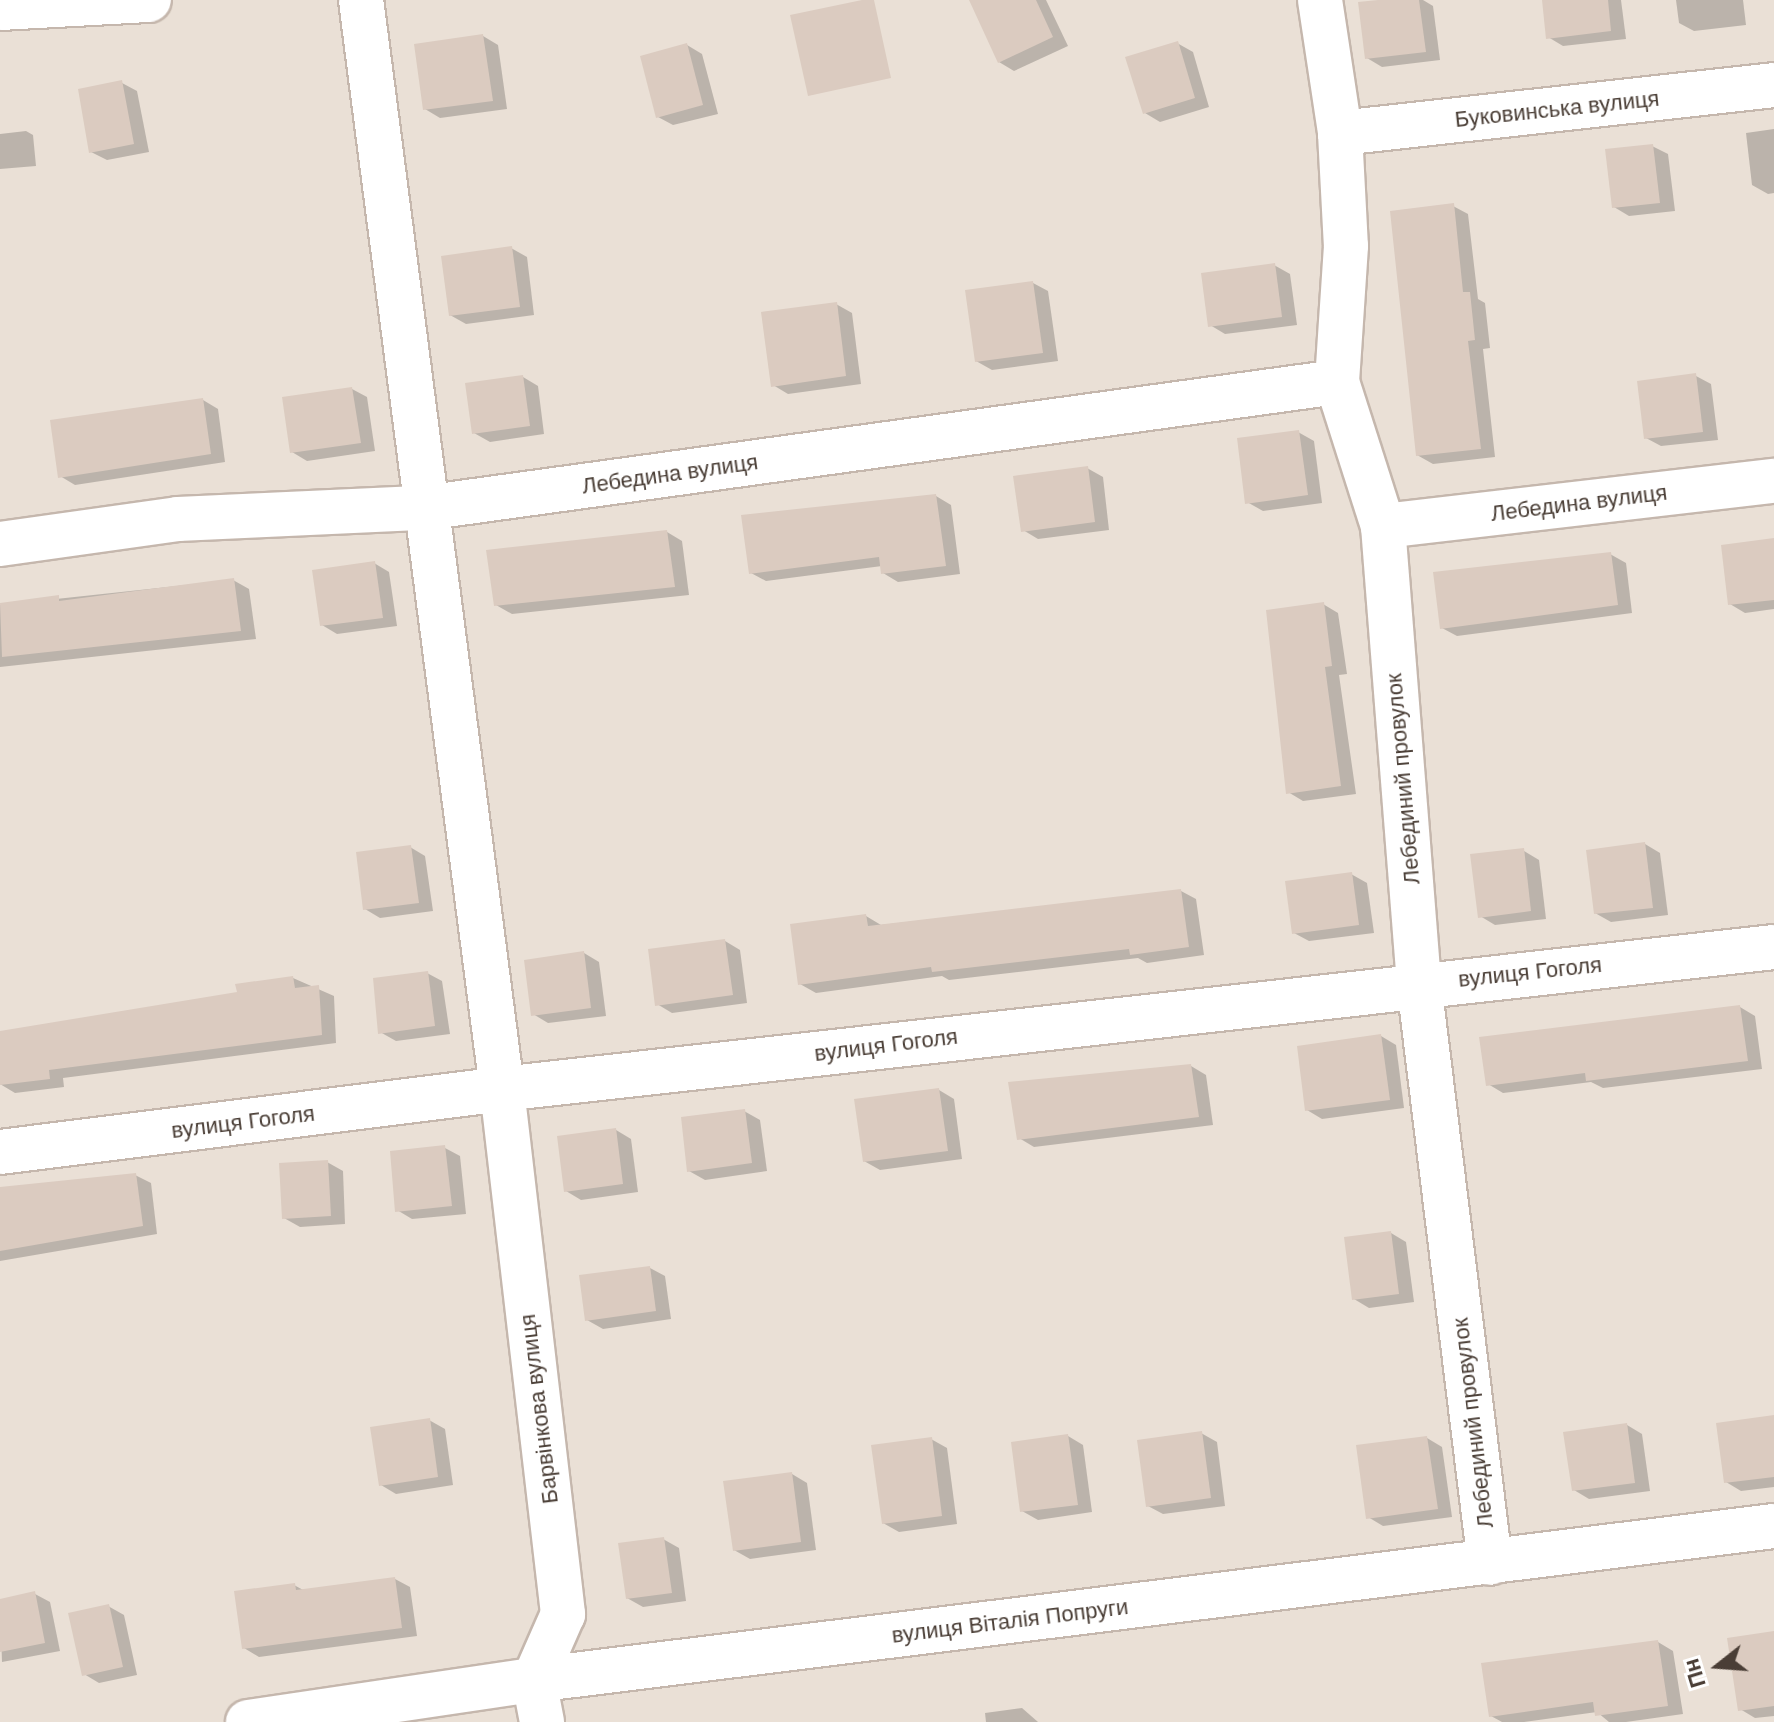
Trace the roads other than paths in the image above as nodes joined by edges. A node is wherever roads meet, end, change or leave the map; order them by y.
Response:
1 (149, 0) edge
2 (361, 0) edge
3 (1320, 0) edge
4 (0, 8) edge
5 (1774, 85) edge
6 (1340, 133) junction
7 (1337, 382) junction
8 (1774, 481) edge
9 (424, 508) junction
10 (1383, 526) junction
11 (0, 544) edge
12 (1774, 947) edge
13 (1419, 984) junction
14 (502, 1089) junction
15 (0, 1152) edge
16 (1774, 1526) edge
17 (1490, 1563) junction
18 (534, 1680) junction
19 (248, 1722) edge
20 (542, 1722) edge

1 - 4 street
2 - 9 street, Барвінкова вулиця
3 - 6 street, Лебединий провулок
5 - 6 street, Буковинська вулиця
6 - 7 street, Лебединий провулок
7 - 9 street, Лебедина вулиця
7 - 10 street, Лебединий провулок
8 - 10 street, Лебедина вулиця
9 - 11 street, Лебедина вулиця
9 - 14 street, Барвінкова вулиця
10 - 13 street, Лебединий провулок
12 - 13 street, вулиця Гоголя
13 - 14 street, вулиця Гоголя
13 - 17 street, Лебединий провулок
14 - 15 street, вулиця Гоголя
14 - 18 street, Барвінкова вулиця
16 - 17 street, вулиця Віталія Попруги
17 - 18 street, вулиця Віталія Попруги
18 - 19 street, вулиця Віталія Попруги
18 - 20 street

